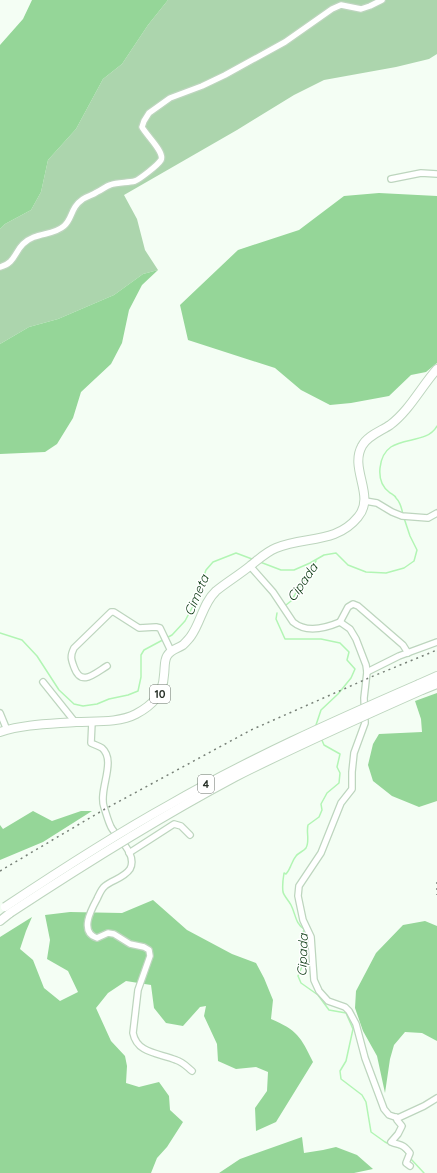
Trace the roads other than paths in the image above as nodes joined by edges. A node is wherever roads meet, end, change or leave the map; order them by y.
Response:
1 (382, 0) edge
2 (437, 174) edge
3 (391, 179) dead end
4 (0, 267) edge
5 (437, 369) edge
6 (365, 501) junction
7 (437, 513) edge
8 (252, 565) junction
9 (340, 622) junction
10 (437, 642) edge
11 (170, 648) junction
12 (408, 653) junction
13 (107, 666) dead end
14 (367, 672) junction
15 (437, 676) edge
16 (43, 682) dead end
17 (437, 684) edge
18 (420, 687) junction
19 (0, 713) edge
20 (75, 722) junction
21 (92, 722) junction
22 (4, 731) edge
23 (190, 836) dead end
24 (129, 853) junction
25 (5, 910) edge
26 (0, 921) edge
27 (192, 1071) dead end
28 (437, 1098) edge
29 (396, 1117) junction
30 (410, 1166) dead end

1 - 4 street
2 - 3 street
5 - 6 highway
6 - 7 street
6 - 8 highway
8 - 9 street
8 - 11 highway
9 - 12 street
9 - 14 street
10 - 12 street
11 - 13 street
11 - 21 highway, 10
12 - 14 street
14 - 29 street
15 - 18 highway, 4
16 - 20 street
17 - 18 highway, 4
18 - 25 highway, 4, bridge
19 - 22 street
20 - 21 highway, 10
20 - 22 highway, 10
21 - 24 street
23 - 24 street
24 - 27 street
25 - 26 highway, 4
28 - 29 street
29 - 30 street

